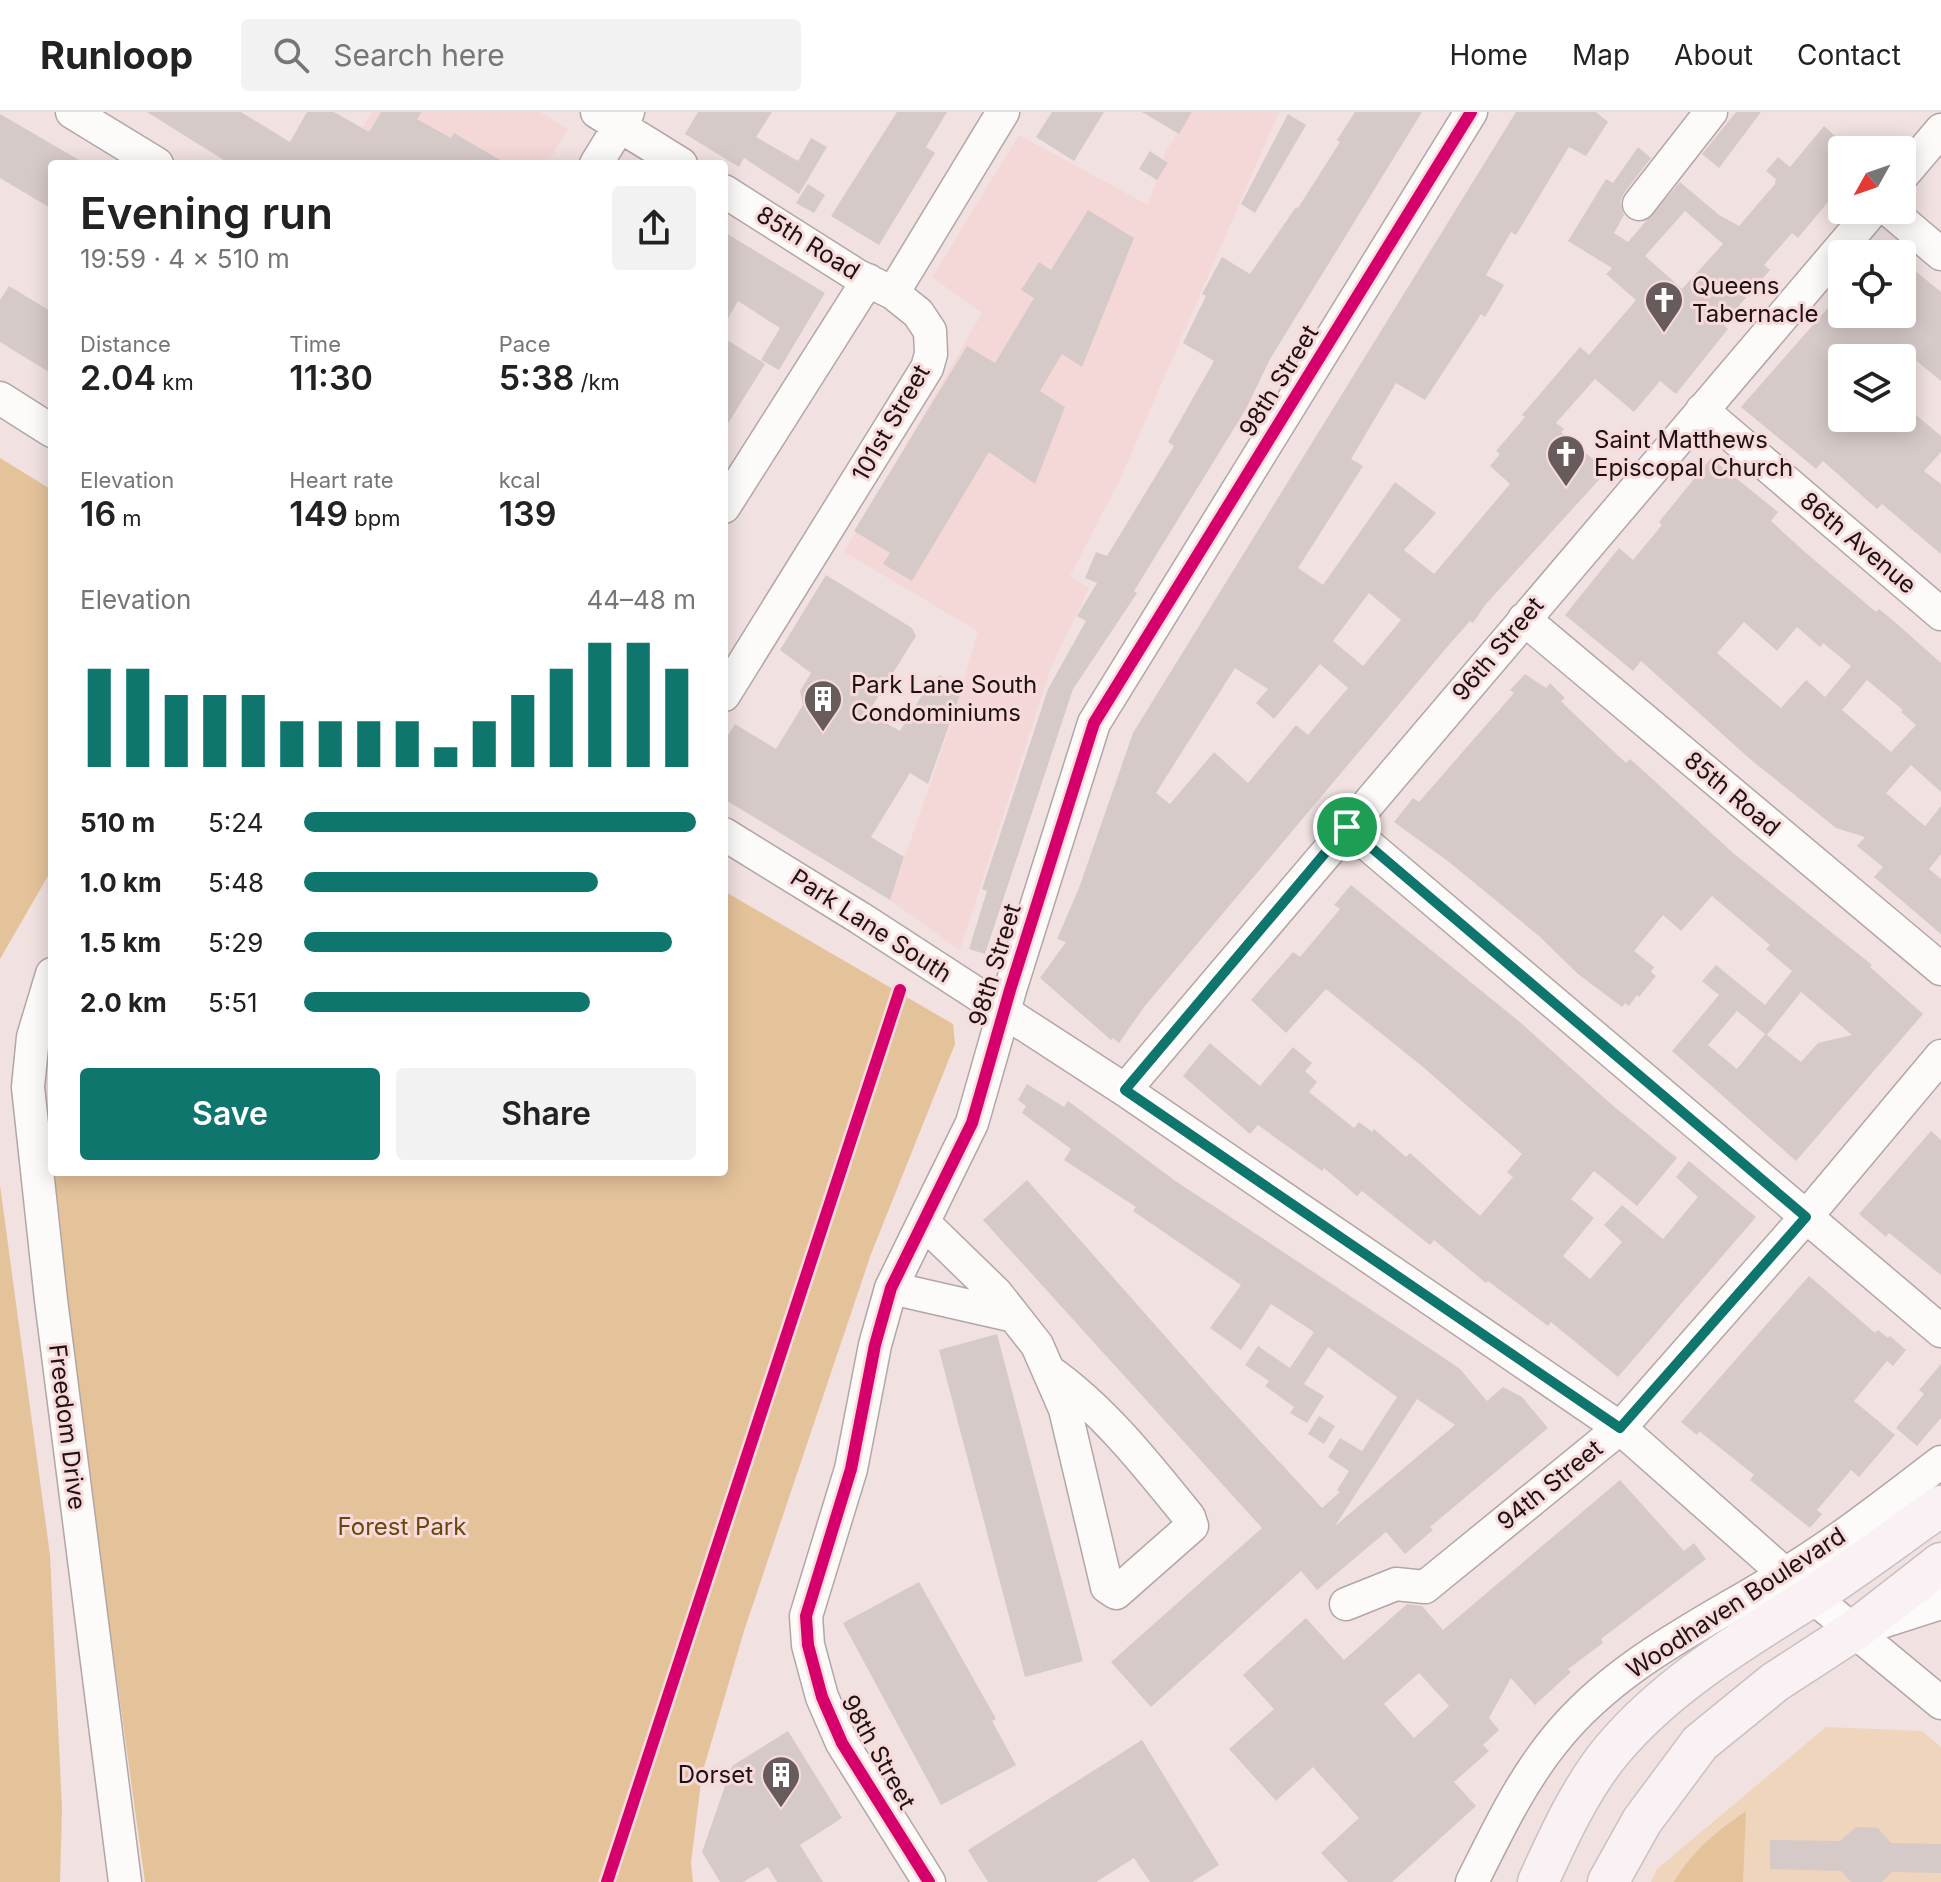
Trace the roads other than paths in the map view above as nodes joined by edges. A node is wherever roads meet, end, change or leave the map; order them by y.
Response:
1 (72, 112) edge
2 (1003, 112) edge
3 (1471, 112) edge
4 (1711, 112) edge
5 (615, 117) edge
6 (1941, 130) edge
7 (1916, 159) edge
8 (150, 160) edge
9 (598, 160) edge
10 (675, 160) edge
11 (728, 193) edge
12 (1639, 204) dead end
13 (1861, 224) edge
14 (1906, 224) edge
15 (1941, 254) edge
16 (880, 286) junction
17 (0, 398) edge
18 (1702, 410) junction
19 (48, 428) edge
20 (728, 501) edge
21 (1941, 614) edge
22 (1524, 619) junction
23 (728, 689) edge
24 (1347, 827) junction
25 (728, 837) edge
26 (1941, 969) edge
27 (48, 987) edge
28 (1004, 1011) junction
29 (1941, 1056) edge
30 (1125, 1090) junction
31 (1806, 1217) junction
32 (925, 1224) junction
33 (891, 1288) junction
34 (1014, 1316) junction
35 (1941, 1331) edge
36 (1049, 1371) junction
37 (1620, 1428) junction
38 (1941, 1462) edge
39 (1941, 1506) edge
40 (1941, 1563) edge
41 (1799, 1585) junction
42 (1941, 1603) edge
43 (1346, 1604) dead end
44 (1855, 1630) junction
45 (1941, 1703) edge
46 (125, 1882) edge
47 (929, 1882) edge
48 (1472, 1882) edge
49 (1538, 1882) edge
50 (1608, 1882) edge

1 - 8 street
2 - 16 street
3 - 28 street, 98th Street
4 - 12 street
5 - 9 street
5 - 10 street
6 - 7 street
11 - 16 street, 85th Road
13 - 18 street, 96th Street
14 - 15 street
16 - 20 street
16 - 23 street, 101st Street
17 - 19 street
18 - 21 street, 86th Avenue
18 - 22 street, 96th Street
22 - 24 street, 96th Street
22 - 26 street, 85th Road
24 - 30 street, 96th Street
24 - 31 street
25 - 28 street, Park Lane South
27 - 46 street, Freedom Drive
28 - 30 street, Park Lane South
28 - 32 street, 98th Street
29 - 31 street, 94th Street
30 - 37 street, Park Lane South
31 - 35 street
31 - 37 street, 94th Street
32 - 33 street, 98th Street
32 - 34 street
33 - 34 street
33 - 47 street, 98th Street
34 - 36 street
36 - 36 street
37 - 41 street, Park Lane South
37 - 43 street, 94th Street
38 - 41 street, Woodhaven Boulevard
39 - 41 main road, Woodhaven Boulevard
40 - 44 main road
41 - 44 street, Park Lane South
41 - 48 street, Woodhaven Boulevard
41 - 49 main road, Woodhaven Boulevard
42 - 44 street
44 - 45 street, Park Lane South
44 - 50 main road

